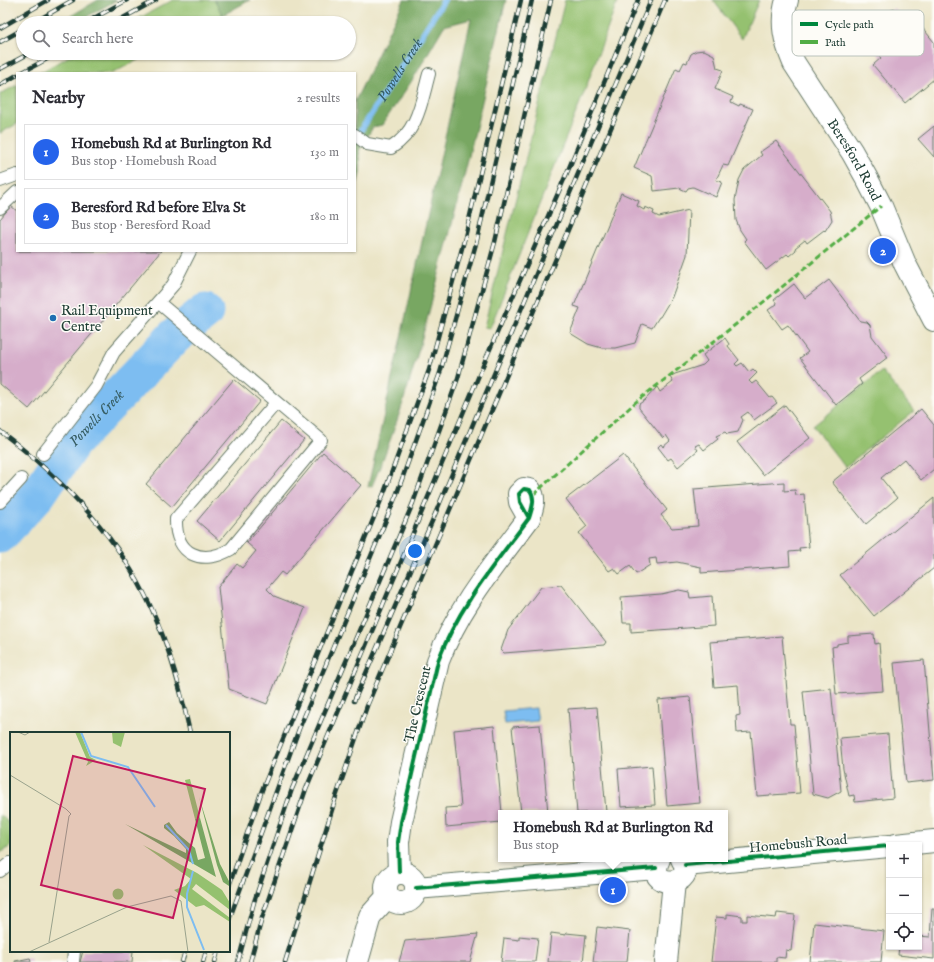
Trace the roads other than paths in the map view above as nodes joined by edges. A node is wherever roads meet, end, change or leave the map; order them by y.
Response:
1 (787, 0) edge
2 (429, 74) dead end
3 (356, 136) edge
4 (16, 175) edge
5 (0, 181) edge
6 (16, 193) edge
7 (0, 208) edge
8 (190, 252) edge
9 (158, 302) junction
10 (934, 320) edge
11 (276, 403) junction
12 (43, 454) dead end
13 (21, 479) dead end
14 (0, 502) edge
15 (529, 518) dead end
16 (934, 841) edge
17 (922, 842) edge
18 (886, 846) edge
19 (10, 863) edge
20 (658, 864) edge
21 (680, 869) edge
22 (0, 871) edge
23 (399, 872) junction
24 (416, 888) junction
25 (388, 896) junction
26 (74, 952) edge
27 (73, 962) edge
28 (357, 962) edge
29 (666, 962) edge

1 - 10 street, Beresford Road
2 - 3 lane
4 - 5 lane
6 - 7 lane
8 - 9 lane
9 - 11 lane
9 - 12 lane
11 - 11 lane
13 - 14 lane
15 - 23 street, The Crescent
16 - 17 street
18 - 21 street, Homebush Road
19 - 22 lane
20 - 21 street
20 - 24 street
21 - 29 street
23 - 24 street
23 - 25 street
24 - 25 street
25 - 28 street
26 - 27 lane

